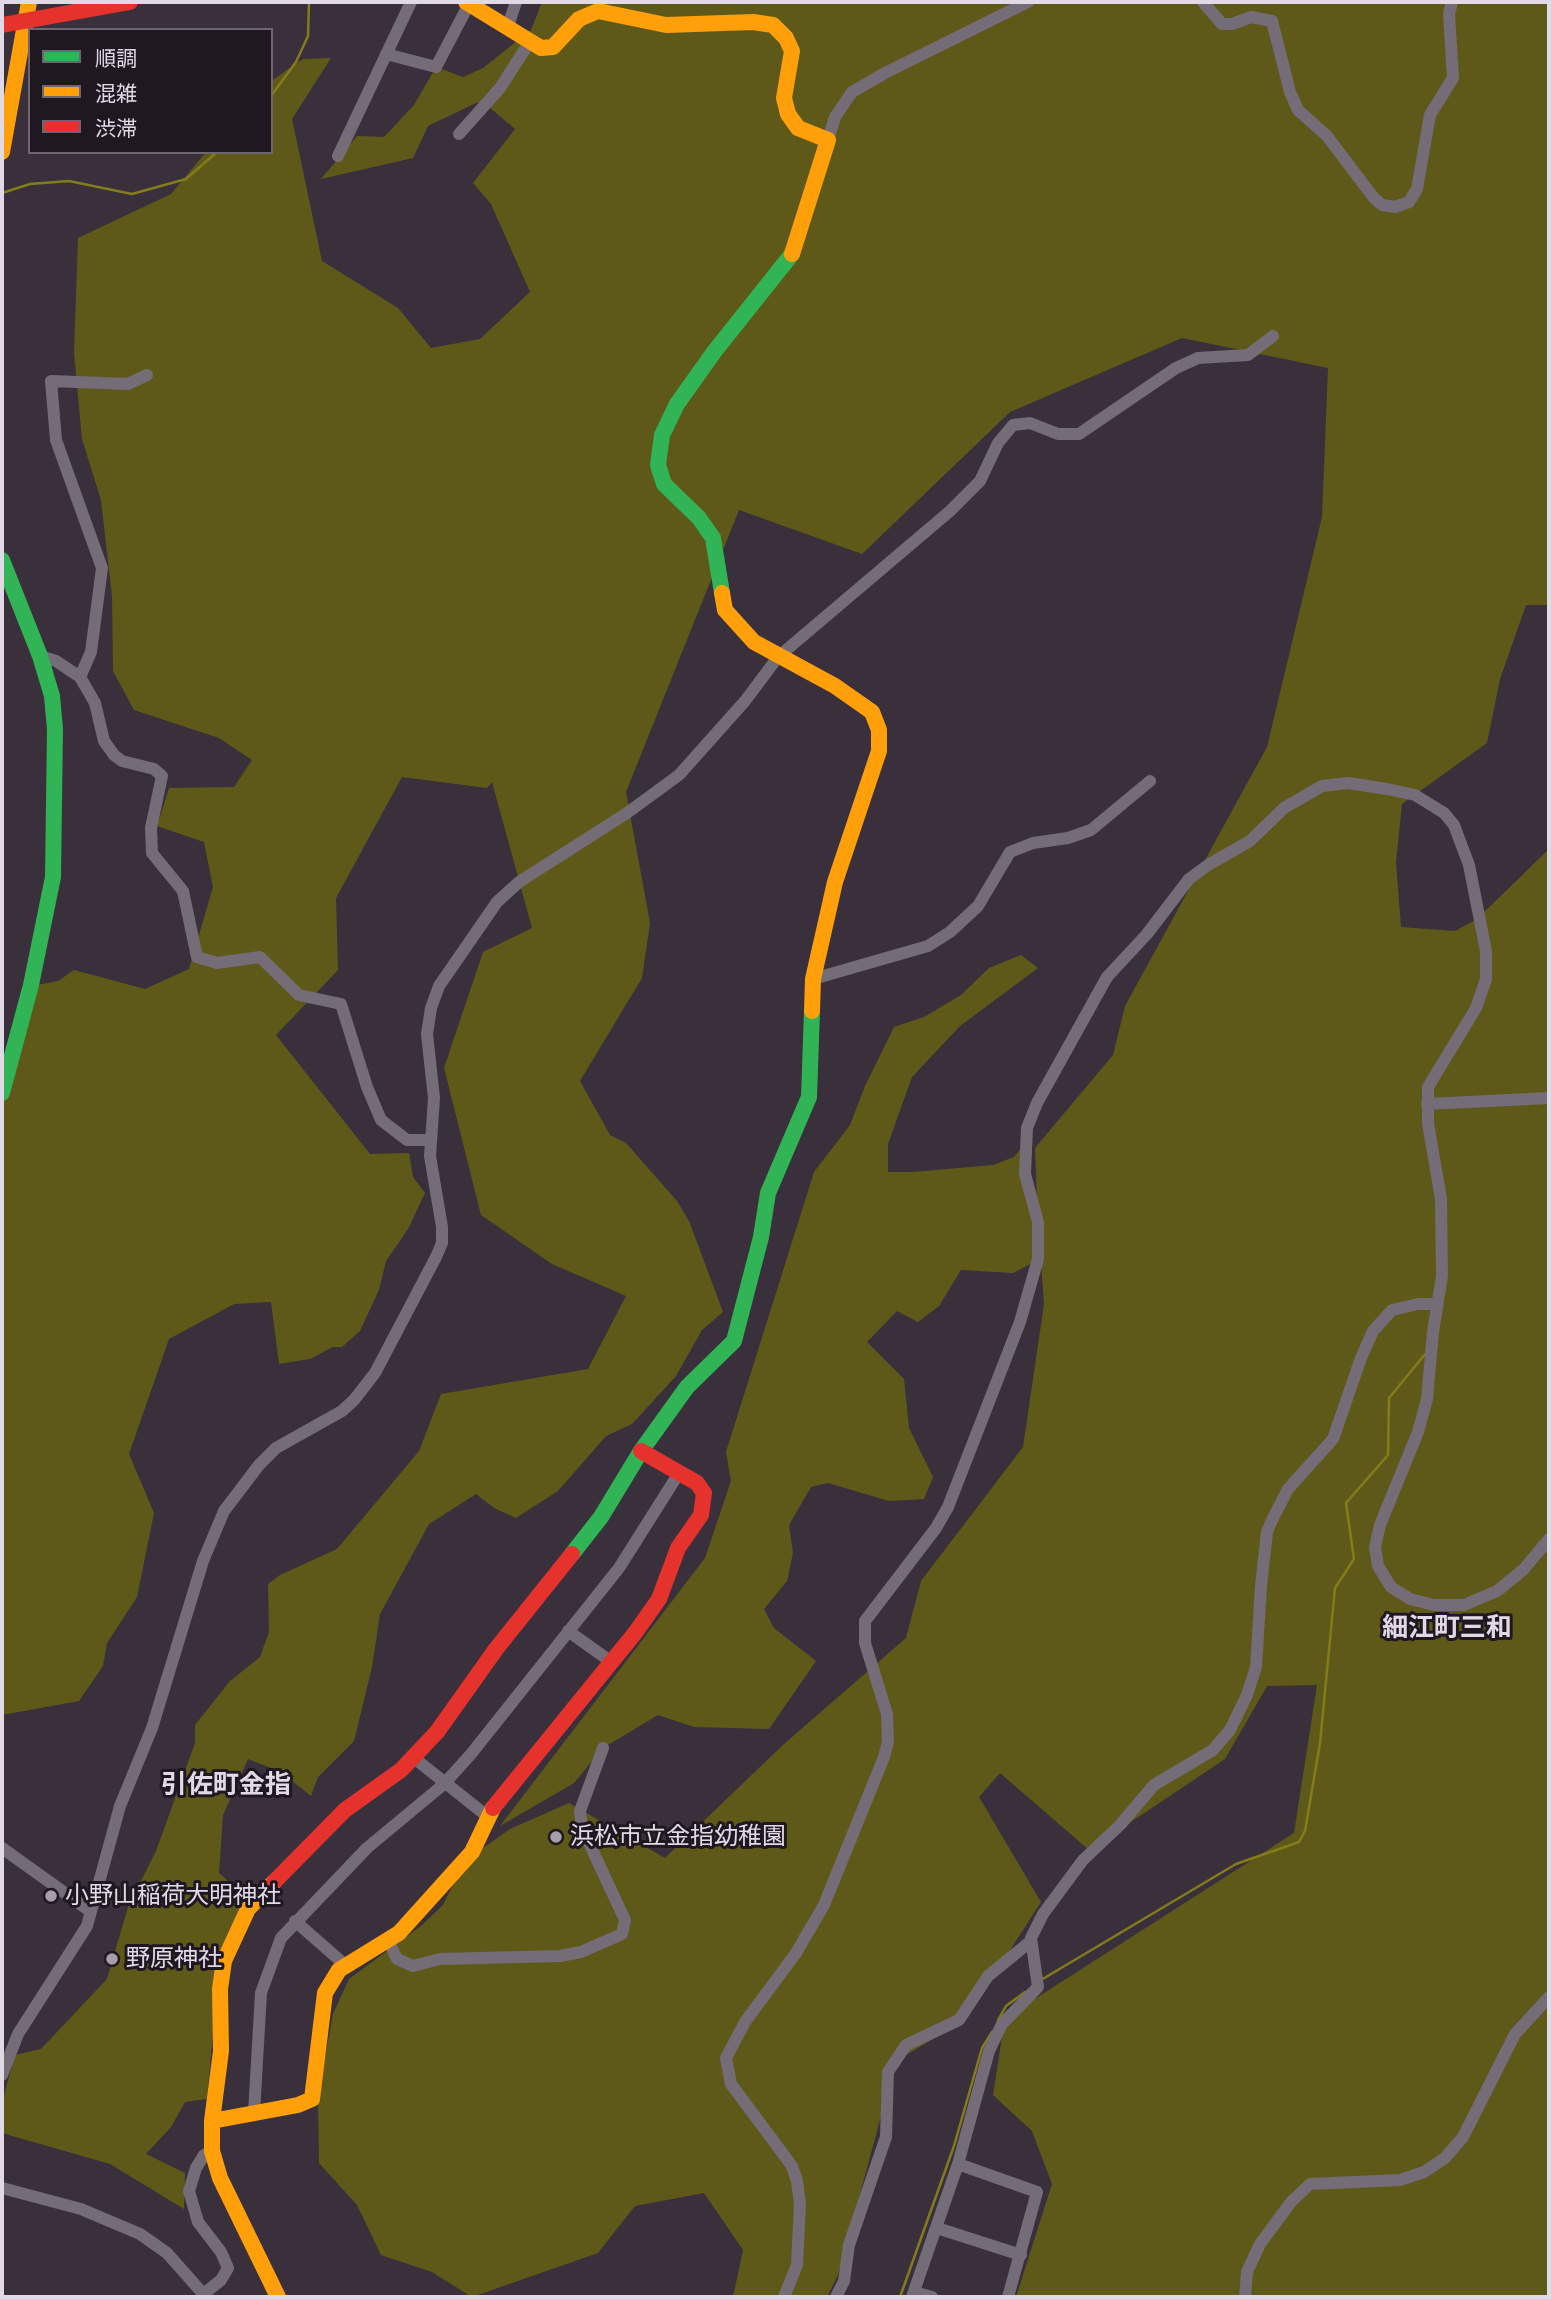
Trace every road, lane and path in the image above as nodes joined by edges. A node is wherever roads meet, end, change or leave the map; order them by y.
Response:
1 (29, 2) edge
2 (130, 2) edge
3 (411, 2) edge
4 (516, 2) edge
5 (1028, 2) edge
6 (1203, 2) edge
7 (1452, 2) edge
8 (467, 3) edge
9 (27, 21) junction
10 (2, 26) edge
11 (507, 29) junction
12 (529, 43) junction
13 (386, 54) junction
14 (459, 134) dead end
15 (828, 140) junction
16 (2, 152) edge
17 (338, 156) dead end
18 (1273, 336) dead end
19 (148, 375) dead end
20 (3, 571) edge
21 (40, 656) junction
22 (778, 657) junction
23 (80, 677) junction
24 (1150, 782) dead end
25 (813, 979) junction
26 (2, 1093) edge
27 (1549, 1098) edge
28 (1427, 1104) junction
29 (429, 1140) junction
30 (1437, 1304) junction
31 (641, 1451) junction
32 (679, 1473) junction
33 (1549, 1539) edge
34 (568, 1631) junction
35 (610, 1661) junction
36 (603, 1748) dead end
37 (414, 1758) junction
38 (444, 1784) junction
39 (486, 1816) junction
40 (2, 1849) edge
41 (90, 1911) junction
42 (295, 1921) junction
43 (388, 1940) junction
44 (1031, 1941) junction
45 (344, 1964) junction
46 (1549, 1997) edge
47 (2, 2075) edge
48 (254, 2113) junction
49 (212, 2121) junction
50 (212, 2151) junction
51 (958, 2164) junction
52 (2, 2189) edge
53 (937, 2228) junction
54 (1021, 2255) junction
55 (913, 2294) edge
56 (207, 2297) edge
57 (278, 2297) edge
58 (784, 2297) edge
59 (836, 2297) edge
60 (932, 2297) edge
61 (1008, 2297) edge
62 (1245, 2297) edge

1 - 9 street
2 - 9 street
3 - 13 street
4 - 11 street
5 - 15 street
6 - 7 street
8 - 11 street
8 - 13 street
9 - 10 street
9 - 16 street
11 - 12 street
12 - 14 street
12 - 15 street
13 - 17 street
15 - 22 street
18 - 22 street
19 - 23 street
20 - 21 street
21 - 23 street
21 - 26 street
22 - 25 street
22 - 29 street
23 - 29 street
24 - 25 street
25 - 31 street
27 - 28 street
28 - 30 street
28 - 58 street
29 - 41 street
30 - 33 street
30 - 44 street
31 - 32 street
31 - 37 street
32 - 34 street
32 - 35 street
34 - 35 street
34 - 38 street
35 - 39 street
36 - 43 street
37 - 38 street
37 - 49 street
38 - 39 street
38 - 42 street
39 - 43 street
40 - 41 street
41 - 47 street
42 - 45 street
42 - 48 street
43 - 45 street
44 - 51 street
44 - 59 street
45 - 48 street
46 - 62 street
48 - 49 street
49 - 50 street
50 - 56 street
50 - 57 street
51 - 53 street
51 - 54 street
52 - 56 street
53 - 54 street
53 - 55 street
54 - 61 street
55 - 60 street

